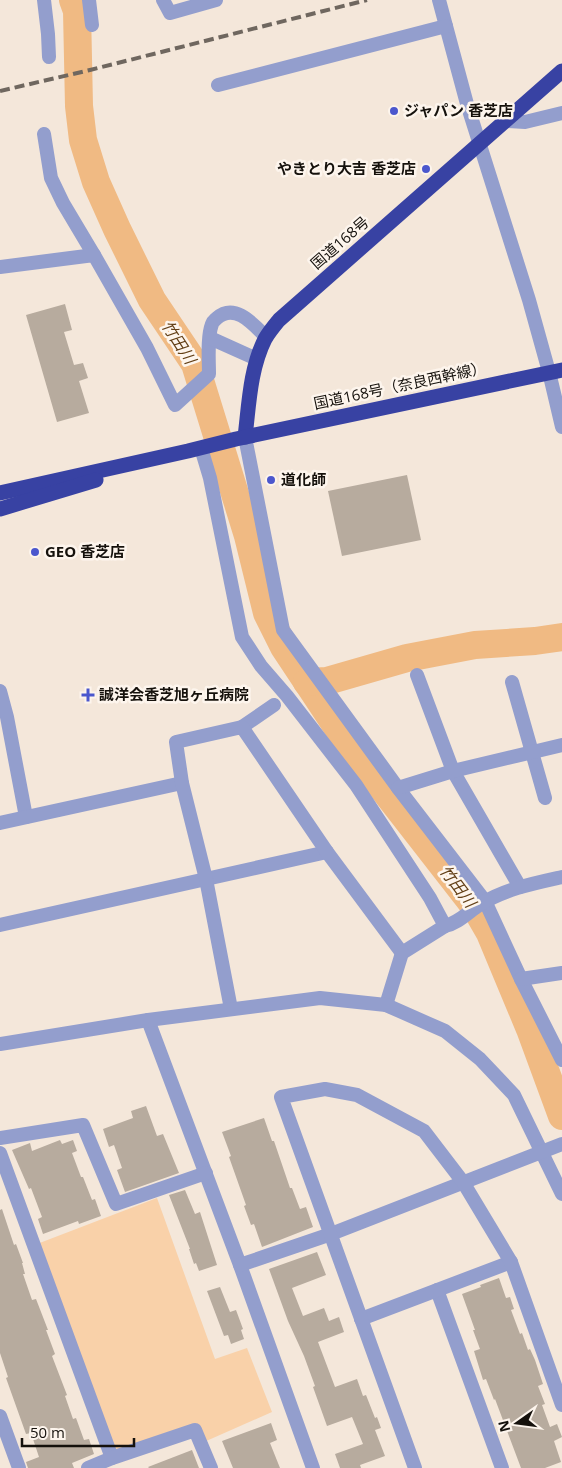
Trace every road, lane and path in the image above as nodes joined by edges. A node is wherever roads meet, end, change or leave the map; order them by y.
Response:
1 (44, 0) edge
2 (89, 0) edge
3 (163, 0) edge
4 (216, 0) edge
5 (439, 0) edge
6 (92, 25) dead end
7 (446, 26) junction
8 (49, 57) dead end
9 (562, 71) edge
10 (218, 85) dead end
11 (562, 113) edge
12 (507, 121) junction
13 (44, 134) dead end
14 (480, 143) junction
15 (94, 255) junction
16 (0, 266) edge
17 (210, 338) junction
18 (266, 338) junction
19 (257, 359) junction
20 (556, 371) edge
21 (562, 427) edge
22 (240, 438) junction
23 (194, 449) junction
24 (0, 493) edge
25 (0, 509) edge
26 (417, 675) dead end
27 (512, 682) dead end
28 (0, 691) edge
29 (274, 705) dead end
30 (3, 718) edge
31 (242, 727) junction
32 (562, 745) edge
33 (531, 752) junction
34 (453, 771) junction
35 (182, 783) junction
36 (398, 788) junction
37 (545, 798) dead end
38 (26, 817) junction
39 (0, 823) edge
40 (327, 852) junction
41 (562, 877) edge
42 (206, 879) junction
43 (520, 887) junction
44 (483, 902) junction
45 (0, 925) edge
46 (449, 925) junction
47 (402, 953) junction
48 (562, 973) edge
49 (521, 979) junction
50 (386, 1005) junction
51 (231, 1008) junction
52 (148, 1020) junction
53 (0, 1044) edge
54 (562, 1060) edge
55 (0, 1138) edge
56 (561, 1144) edge
57 (542, 1151) junction
58 (0, 1153) edge
59 (206, 1173) junction
60 (463, 1182) junction
61 (562, 1194) edge
62 (331, 1234) junction
63 (511, 1262) junction
64 (240, 1265) junction
65 (437, 1290) junction
66 (361, 1319) junction
67 (562, 1405) edge
68 (0, 1416) edge
69 (112, 1458) junction
70 (19, 1468) edge
71 (88, 1468) edge
72 (210, 1468) edge
73 (313, 1468) edge
74 (415, 1468) edge
75 (502, 1468) edge

1 - 8 street
2 - 6 street
3 - 4 street
5 - 7 street
7 - 10 street
7 - 14 street
9 - 12 highway, 国道168号
11 - 12 street
12 - 14 highway, 国道168号
13 - 15 street
14 - 18 highway, 国道168号
14 - 20 street
15 - 16 street
15 - 17 street
17 - 18 street
17 - 19 street
18 - 19 highway, 国道168号
19 - 22 highway, 国道168号
20 - 21 street
20 - 22 highway, 国道168号（奈良西幹線）
22 - 23 highway
22 - 36 street
23 - 24 highway
23 - 25 highway
23 - 46 street
26 - 34 street
27 - 33 street
28 - 30 street
29 - 31 street
30 - 38 street
31 - 35 street
31 - 40 street
32 - 33 street
33 - 34 street
33 - 37 street
34 - 36 street
34 - 43 street
35 - 38 street
35 - 42 street
36 - 44 street
38 - 39 street
40 - 42 street
40 - 47 street
41 - 43 street
42 - 45 street
42 - 51 street
43 - 44 street
44 - 46 street
44 - 49 street
46 - 47 street
47 - 50 street
48 - 49 street
49 - 54 street
50 - 51 street
50 - 57 street
51 - 52 street
52 - 53 street
52 - 59 street
55 - 59 street
56 - 57 street
57 - 60 street
57 - 61 street
58 - 69 street
59 - 64 street
60 - 62 street
60 - 62 street
60 - 63 street
62 - 64 street
62 - 66 street
63 - 65 street
63 - 67 street
64 - 73 street
65 - 66 street
65 - 75 street
66 - 74 street
68 - 70 street
69 - 71 street
69 - 72 street

